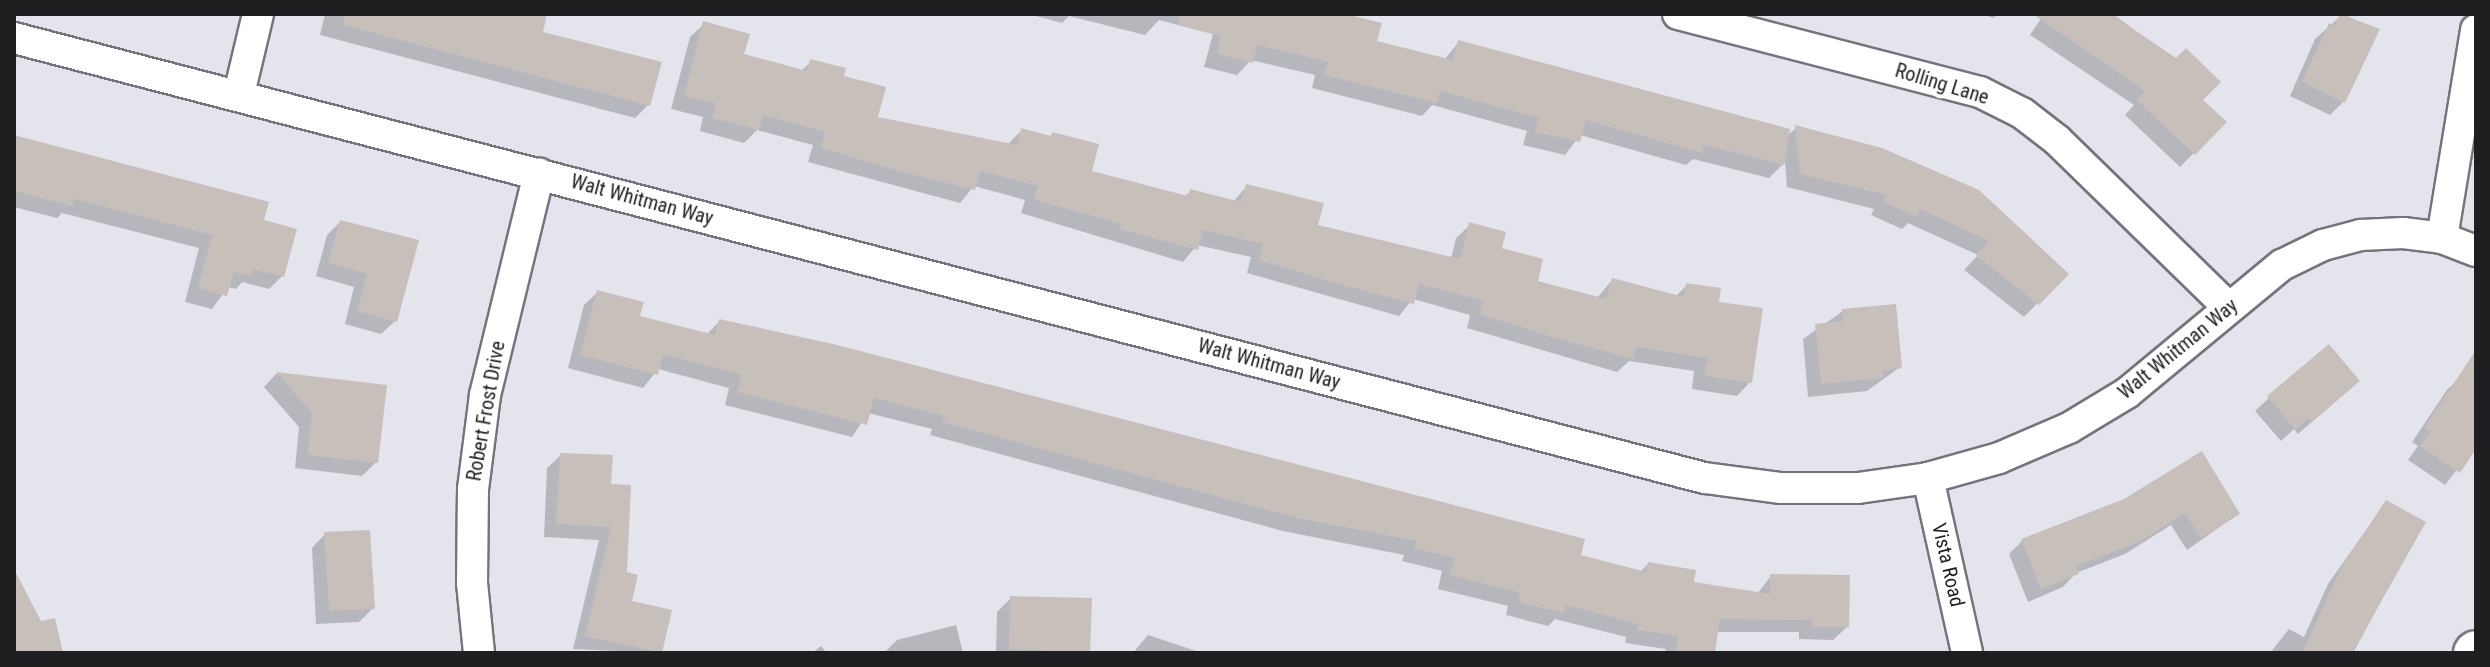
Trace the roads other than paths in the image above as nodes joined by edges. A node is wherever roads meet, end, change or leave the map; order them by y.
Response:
1 (258, 14) edge
2 (1678, 14) edge
3 (2476, 30) edge
4 (14, 38) edge
5 (239, 94) junction
6 (539, 173) junction
7 (2442, 238) junction
8 (2476, 251) edge
9 (2229, 308) junction
10 (1928, 478) junction
11 (479, 653) edge
12 (1967, 653) edge

1 - 5 street
2 - 9 street, Rolling Lane
3 - 7 street
4 - 5 street, Walt Whitman Way
5 - 6 street, Walt Whitman Way
6 - 10 street, Walt Whitman Way
6 - 11 street, Robert Frost Drive
7 - 8 street, Walt Whitman Way
7 - 9 street, Walt Whitman Way
9 - 10 street, Walt Whitman Way
10 - 12 street, Vista Road

